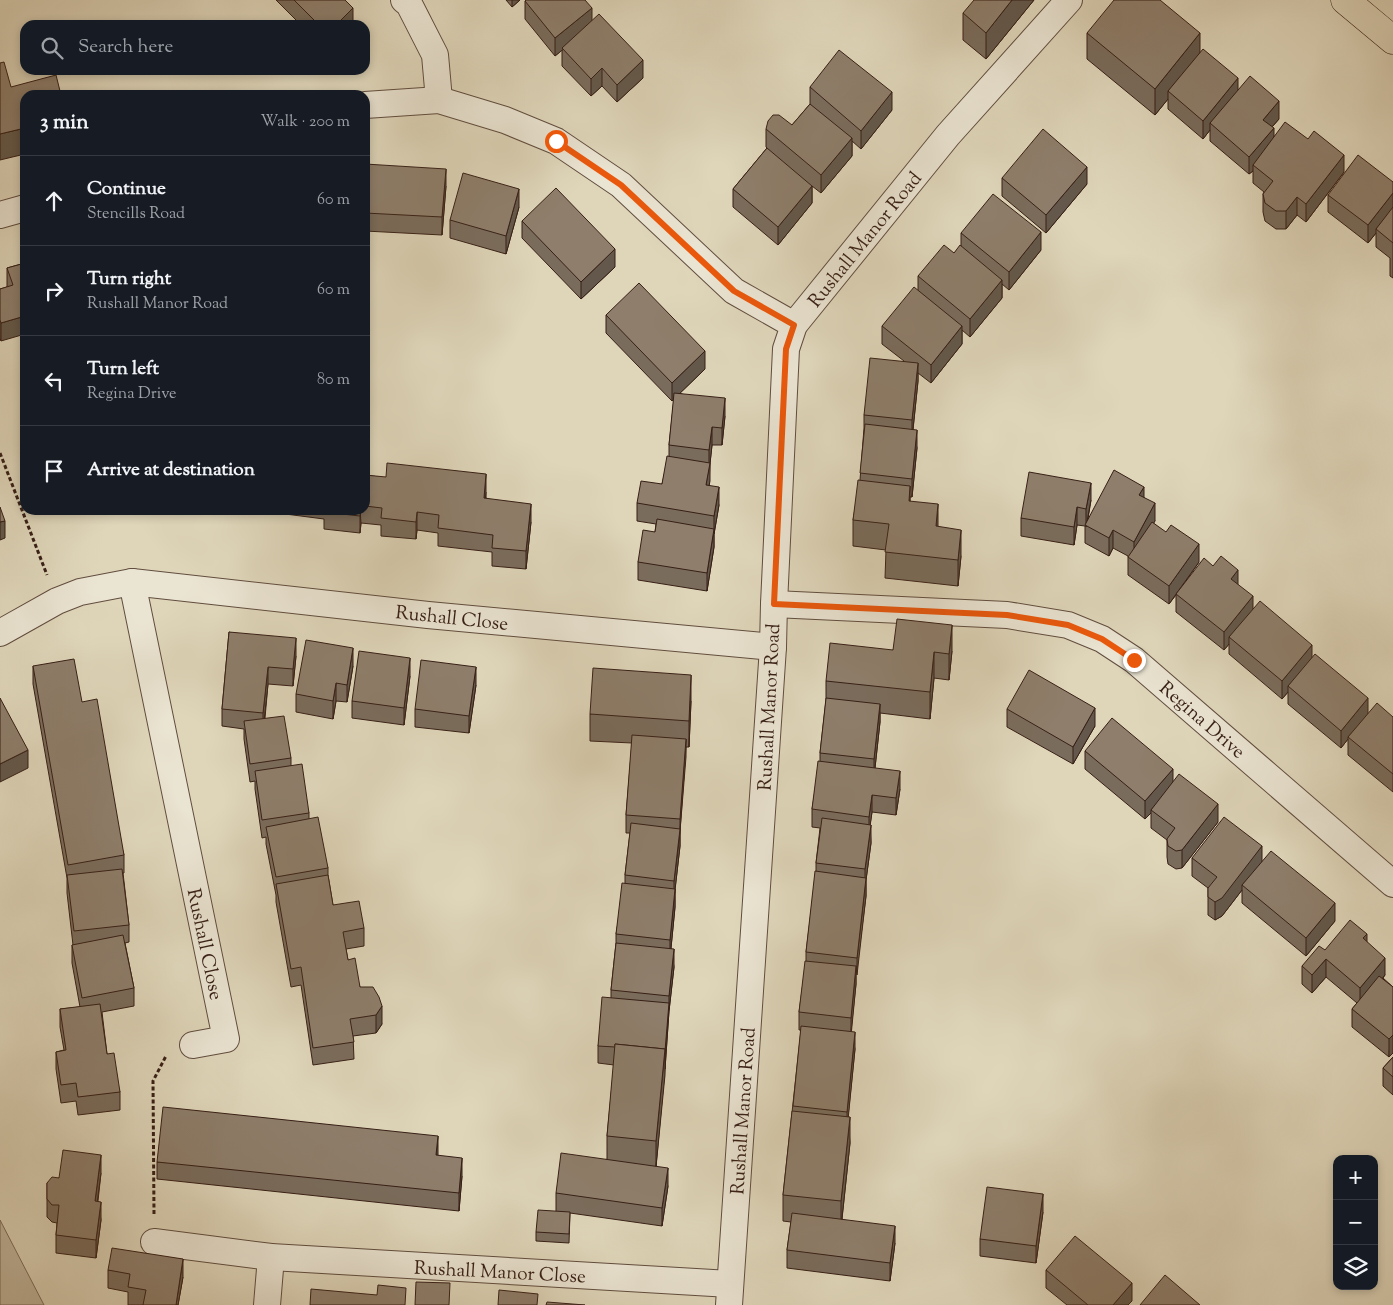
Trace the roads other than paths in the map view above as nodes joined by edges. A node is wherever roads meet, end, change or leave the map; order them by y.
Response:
1 (404, 0) edge
2 (1069, 0) edge
3 (1345, 0) edge
4 (1393, 40) edge
5 (440, 100) junction
6 (370, 105) edge
7 (20, 209) edge
8 (0, 215) edge
9 (794, 325) junction
10 (132, 582) junction
11 (774, 604) junction
12 (0, 633) edge
13 (773, 647) junction
14 (1393, 884) edge
15 (193, 1045) road end
16 (154, 1242) road end
17 (271, 1257) junction
18 (730, 1294) edge
19 (267, 1305) edge

1 - 5 street
2 - 9 street, Rushall Manor Road
3 - 4 main road
5 - 6 street
5 - 9 street
7 - 8 street
9 - 11 street, Rushall Manor Road
10 - 12 street, Rushall Close
10 - 13 street, Rushall Close
10 - 15 street, Rushall Close
11 - 13 street, Rushall Manor Road
11 - 14 street, Regina Drive
13 - 18 street, Rushall Manor Road
16 - 17 street, Rushall Manor Close
17 - 18 street, Rushall Manor Close
17 - 19 street

